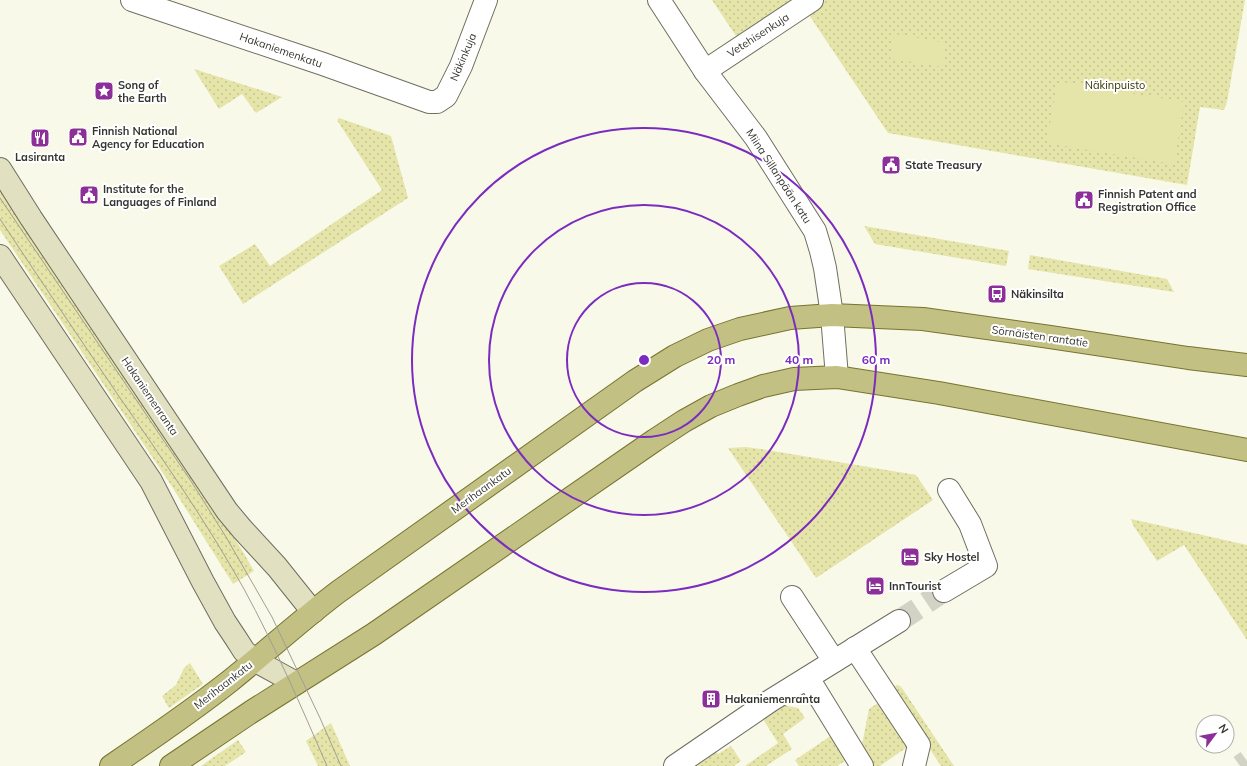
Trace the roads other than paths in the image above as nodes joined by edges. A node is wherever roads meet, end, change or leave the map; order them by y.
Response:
1 (132, 0) edge
2 (486, 0) edge
3 (659, 0) edge
4 (812, 0) edge
5 (705, 71) junction
6 (429, 102) joint
7 (0, 169) edge
8 (0, 256) edge
9 (832, 315) junction
10 (1247, 365) edge
11 (838, 377) junction
12 (1247, 450) edge
13 (949, 490) dead end
14 (944, 591) tunnel mouth
15 (792, 597) dead end
16 (313, 612) junction
17 (899, 621) tunnel mouth
18 (855, 648) junction
19 (254, 660) junction
20 (834, 661) junction
21 (808, 678) junction
22 (296, 683) junction
23 (177, 762) edge
24 (111, 766) edge
25 (675, 766) edge
26 (862, 766) edge
27 (914, 766) edge

1 - 6 street, Hakaniemenkatu
2 - 6 street, Näkinkuja
3 - 5 street, Miina Sillanpään katu
4 - 5 street, Vetehisenkuja
5 - 9 street, Miina Sillanpään katu
7 - 16 main road, Hakaniemenranta
8 - 19 main road
9 - 10 main road, Sörnäisten rantatie
9 - 11 street, Miina Sillanpään katu
9 - 16 main road, Merihaankatu
11 - 12 main road
11 - 22 main road
13 - 14 street
15 - 20 street
16 - 19 main road, Merihaankatu
17 - 18 street
18 - 20 street
18 - 27 street
19 - 22 main road
19 - 24 main road, Merihaankatu
20 - 21 street
21 - 25 street
21 - 26 street
22 - 23 main road

